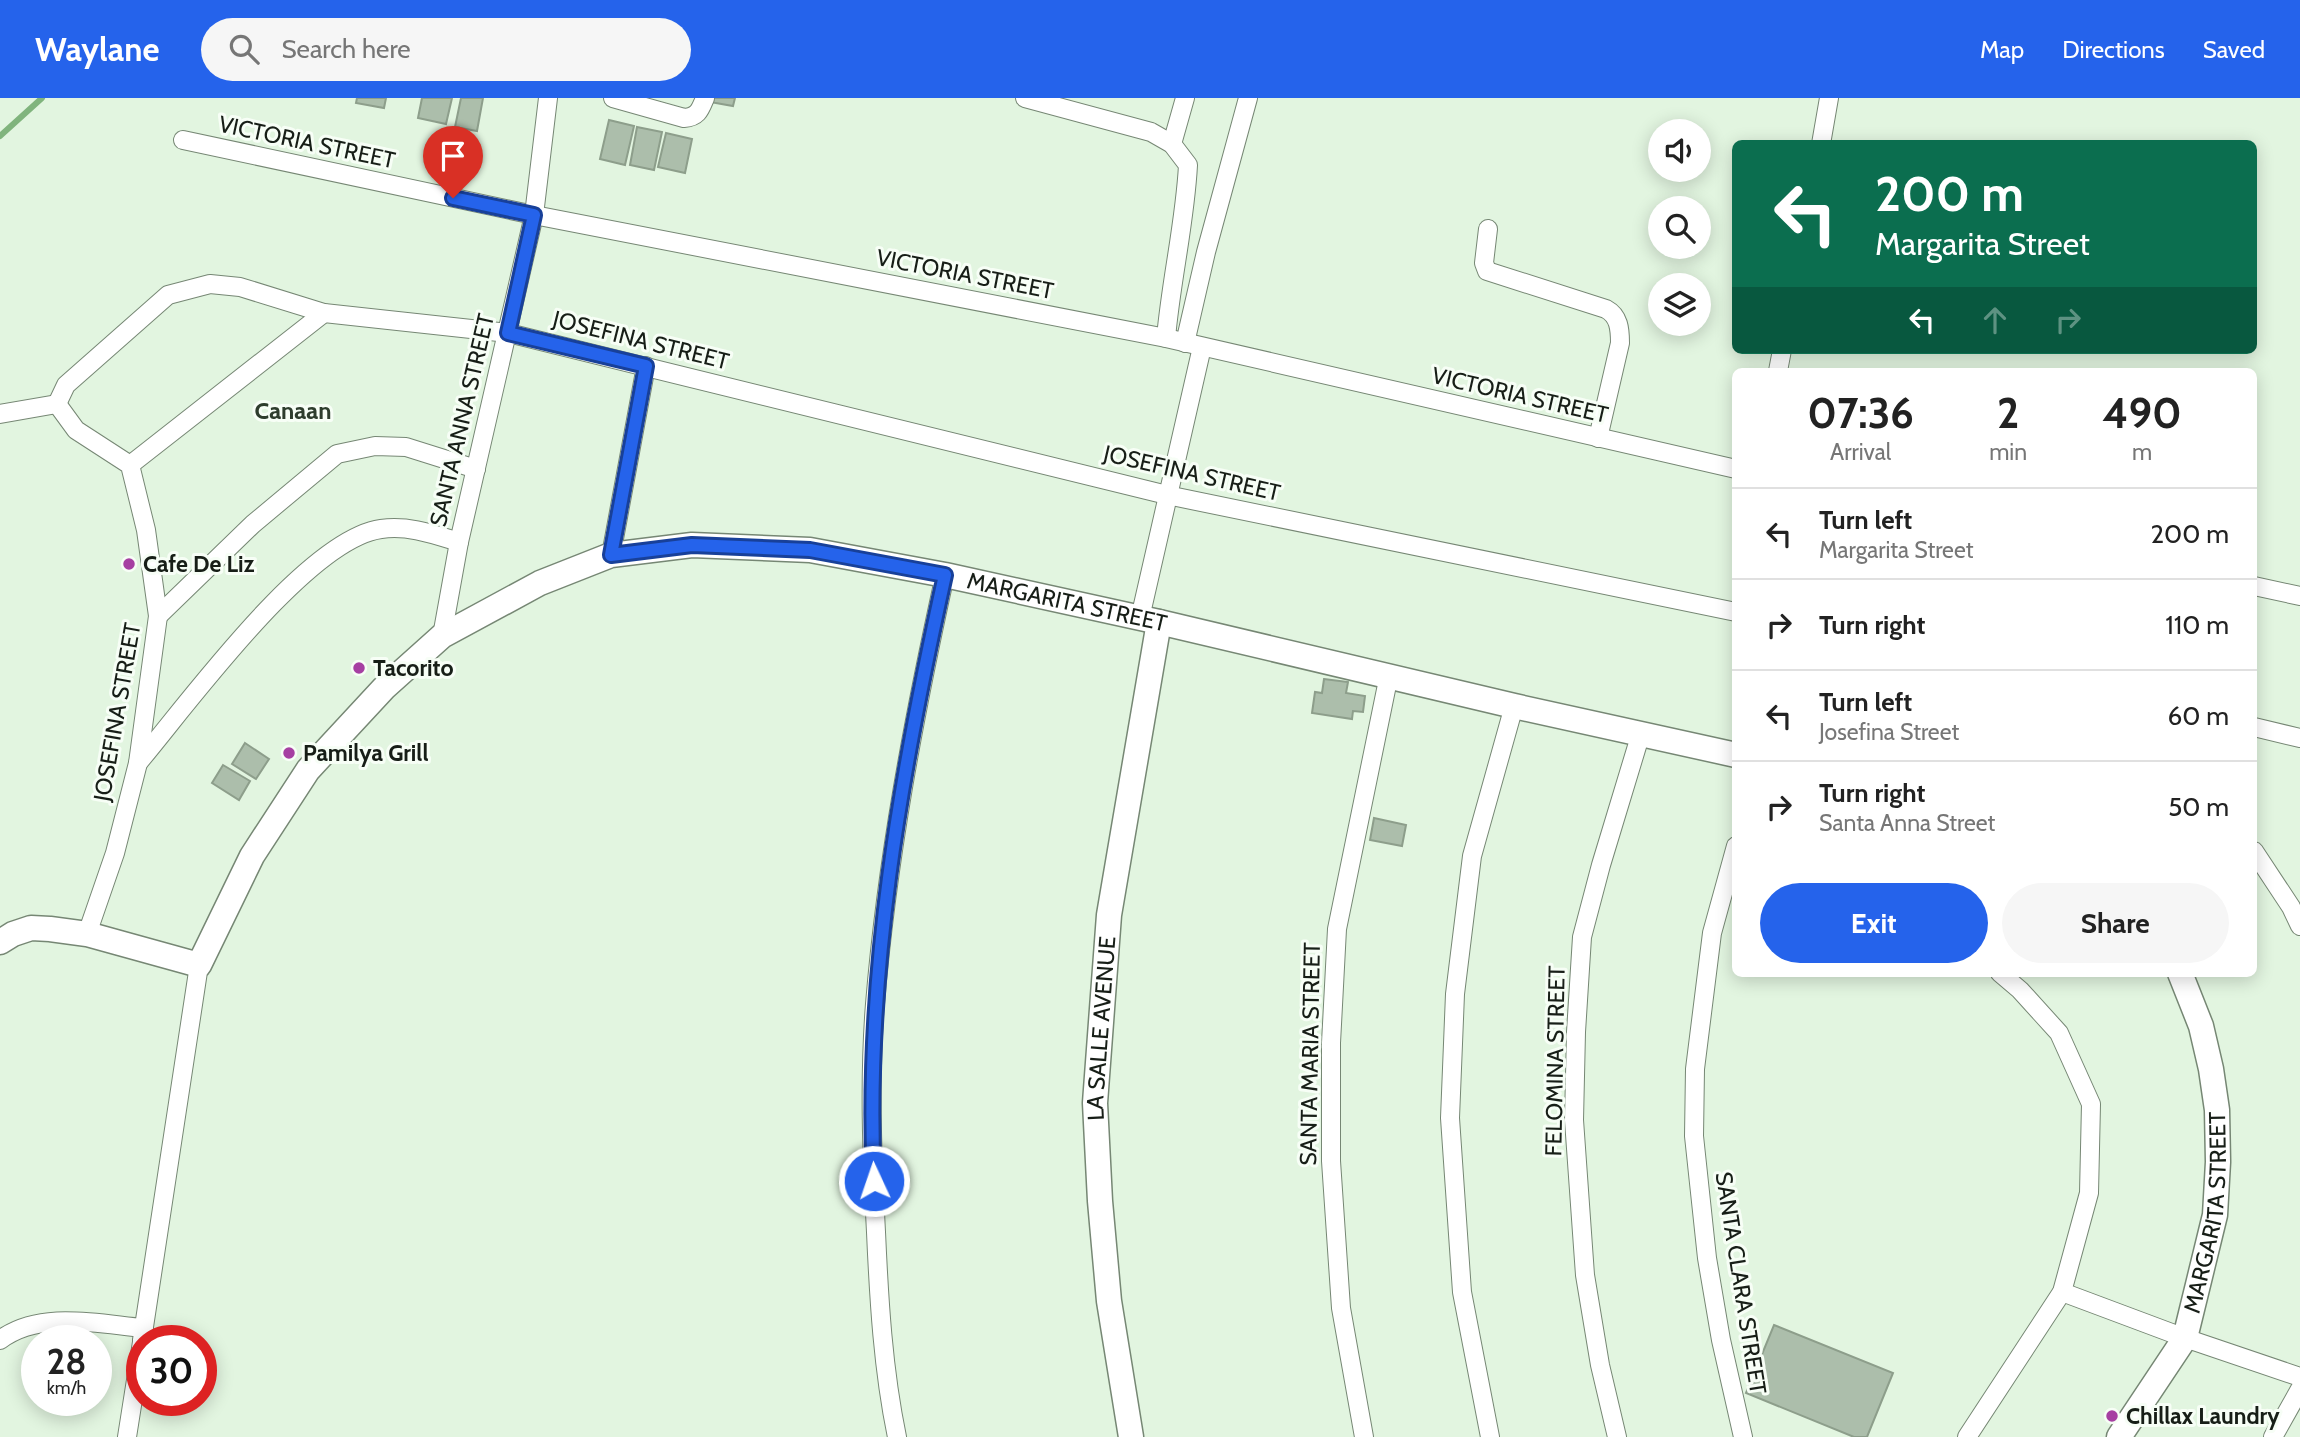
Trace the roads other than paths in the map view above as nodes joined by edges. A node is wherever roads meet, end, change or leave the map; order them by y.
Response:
1 (548, 98) edge
2 (613, 98) edge
3 (705, 98) edge
4 (1025, 98) edge
5 (1185, 98) edge
6 (1248, 98) edge
7 (1829, 98) edge
8 (1077, 105) edge
9 (183, 140) dead end
10 (1822, 140) edge
11 (1172, 144) junction
12 (534, 215) junction
13 (1488, 229) dead end
14 (324, 313) junction
15 (508, 333) junction
16 (1166, 338) junction
17 (1193, 345) junction
18 (646, 366) junction
19 (57, 404) junction
20 (0, 414) edge
21 (1598, 438) junction
22 (130, 465) junction
23 (1732, 468) edge
24 (476, 469) junction
25 (1167, 495) junction
26 (459, 542) junction
27 (611, 555) junction
28 (945, 575) junction
29 (2257, 587) edge
30 (2300, 596) edge
31 (1732, 611) edge
32 (158, 616) junction
33 (1149, 620) junction
34 (442, 636) junction
35 (1389, 674) junction
36 (1514, 706) junction
37 (2257, 728) edge
38 (1641, 733) junction
39 (2300, 737) edge
40 (1732, 754) edge
41 (138, 763) junction
42 (2257, 856) edge
43 (1731, 880) edge
44 (2300, 926) edge
45 (87, 934) junction
46 (0, 942) edge
47 (198, 965) junction
48 (2005, 977) edge
49 (2182, 977) edge
50 (2062, 1292) junction
51 (145, 1325) edge
52 (126, 1334) edge
53 (2185, 1338) junction
54 (0, 1340) edge
55 (2300, 1377) edge
56 (2300, 1388) edge
57 (130, 1416) edge
58 (127, 1437) edge
59 (897, 1437) edge
60 (1131, 1437) edge
61 (1364, 1437) edge
62 (1490, 1437) edge
63 (1617, 1437) edge
64 (1743, 1437) edge
65 (1967, 1437) edge
66 (2119, 1437) edge
67 (2273, 1437) edge

1 - 12 street, SANTA ANNA STREET
2 - 3 street
4 - 8 street
5 - 11 street
6 - 17 street
7 - 10 street
8 - 11 street
9 - 12 street, VICTORIA STREET
11 - 16 street
12 - 15 street, SANTA ANNA STREET
12 - 16 street, VICTORIA STREET
13 - 21 street
14 - 15 street, JOSEFINA STREET
14 - 19 street, JOSEFINA STREET
14 - 22 street
15 - 18 street, JOSEFINA STREET
15 - 24 street, SANTA ANNA STREET
16 - 17 street, VICTORIA STREET
17 - 21 street, VICTORIA STREET
17 - 25 street
18 - 25 street, JOSEFINA STREET
18 - 27 street
19 - 20 street
19 - 22 street
21 - 23 street, VICTORIA STREET
22 - 32 street, JOSEFINA STREET
24 - 26 street, SANTA ANNA STREET
24 - 32 street
25 - 31 street, JOSEFINA STREET
25 - 33 street
26 - 34 street, SANTA ANNA STREET
26 - 41 street
27 - 28 street, MARGARITA STREET
27 - 34 street, MARGARITA STREET
28 - 33 street, MARGARITA STREET
28 - 59 street
29 - 30 street
32 - 41 street, JOSEFINA STREET
33 - 35 street, MARGARITA STREET
33 - 60 street, LA SALLE AVENUE
34 - 47 street, MARGARITA STREET
35 - 36 street, MARGARITA STREET
35 - 61 street, SANTA MARIA STREET
36 - 38 street, MARGARITA STREET
36 - 62 street
37 - 39 street
38 - 40 street, MARGARITA STREET
38 - 63 street, FELOMINA STREET
41 - 45 street, JOSEFINA STREET
42 - 44 street
43 - 64 street, SANTA CLARA STREET
45 - 46 street
45 - 47 street
47 - 51 street
48 - 50 street
49 - 53 street, MARGARITA STREET
50 - 53 street
50 - 65 street
52 - 54 street
53 - 55 street
53 - 66 street, MARGARITA STREET
56 - 67 street
57 - 58 street

